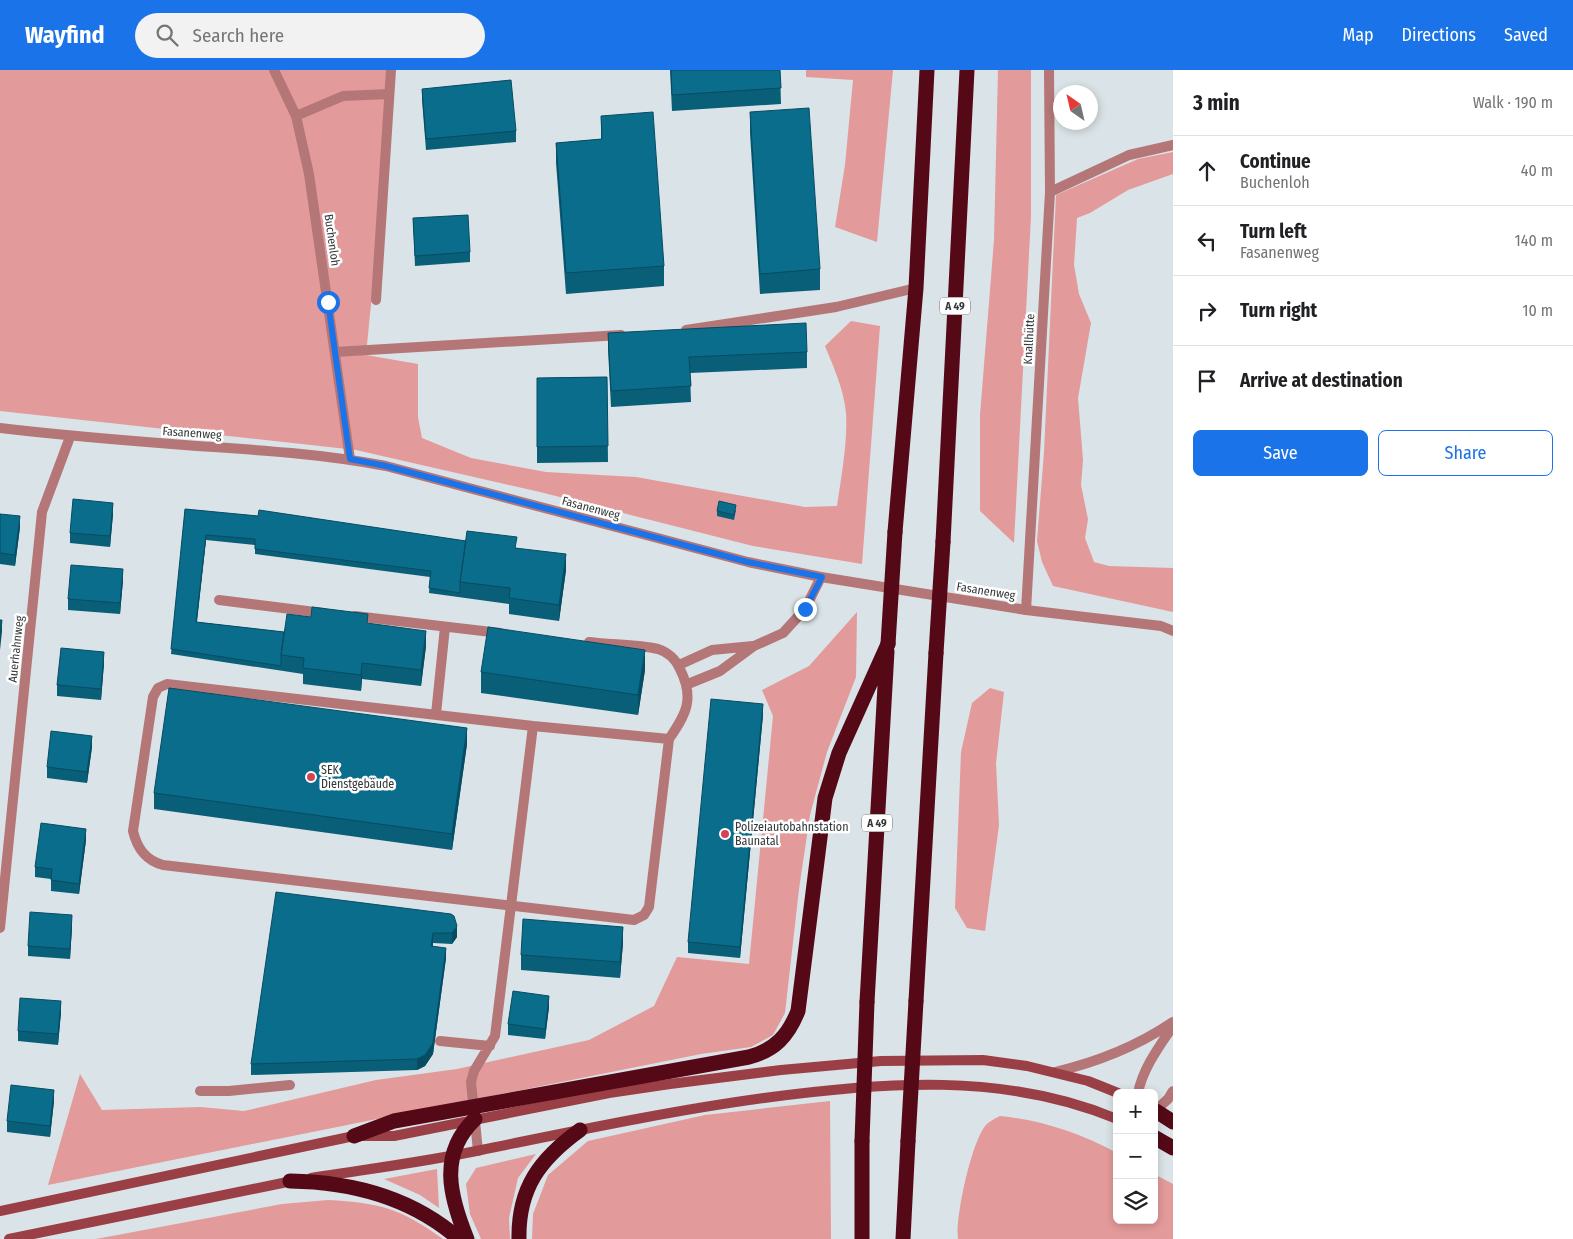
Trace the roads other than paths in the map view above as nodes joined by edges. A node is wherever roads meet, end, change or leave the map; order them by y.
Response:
1 (274, 70) edge
2 (391, 70) edge
3 (927, 70) edge
4 (967, 70) edge
5 (1049, 70) edge
6 (389, 94) junction
7 (296, 116) junction
8 (1173, 145) edge
9 (1050, 192) junction
10 (916, 288) junction
11 (376, 300) dead end
12 (673, 332) edge
13 (633, 335) edge
14 (335, 352) junction
15 (0, 428) edge
16 (70, 437) junction
17 (350, 459) junction
18 (822, 577) junction
19 (219, 600) dead end
20 (1026, 610) junction
21 (446, 628) junction
22 (1173, 631) edge
23 (514, 634) edge
24 (582, 642) edge
25 (888, 644) junction
26 (754, 646) junction
27 (678, 665) junction
28 (688, 684) junction
29 (436, 714) junction
30 (533, 726) junction
31 (669, 739) junction
32 (511, 904) junction
33 (0, 923) edge
34 (1173, 1024) edge
35 (440, 1041) dead end
36 (490, 1046) junction
37 (1055, 1072) junction
38 (290, 1085) dead end
39 (1139, 1089) edge
40 (200, 1091) dead end
41 (1113, 1091) edge
42 (1173, 1091) edge
43 (1158, 1108) edge
44 (474, 1112) junction
45 (1158, 1113) edge
46 (1113, 1118) edge
47 (1173, 1122) edge
48 (580, 1130) junction
49 (354, 1136) joint
50 (1158, 1139) edge
51 (1173, 1148) edge
52 (478, 1151) junction
53 (452, 1156) junction
54 (290, 1181) junction
55 (0, 1212) edge
56 (9, 1239) edge
57 (459, 1239) edge
58 (467, 1239) edge
59 (519, 1239) edge
60 (862, 1239) edge
61 (902, 1239) edge

1 - 7 street, Buchenloh
2 - 6 street
3 - 10 highway, A 49
4 - 61 highway, A 49, bridge
5 - 9 street, Knallhütte
6 - 7 street
6 - 11 street
7 - 14 street, Buchenloh
8 - 9 street
9 - 20 street, Knallhütte
10 - 12 street
10 - 25 highway, A 49, bridge
13 - 14 street
14 - 17 street, Buchenloh
15 - 16 street, Fasanenweg
16 - 17 street, Fasanenweg
16 - 33 street, Auerhahnweg
17 - 18 street, Fasanenweg
18 - 20 street, Fasanenweg
18 - 26 street
19 - 21 street
20 - 22 street, Fasanenweg
21 - 23 street
21 - 29 street
24 - 27 street
25 - 44 highway
25 - 60 highway, A 49, bridge
26 - 27 street
26 - 28 street
27 - 28 street
28 - 31 street
29 - 30 street
29 - 32 street
30 - 31 street
30 - 32 street
31 - 32 street
32 - 36 street
34 - 37 street
34 - 39 street
35 - 36 street
36 - 44 street
37 - 41 main road
37 - 44 main road
38 - 40 street
42 - 43 street
44 - 49 highway
44 - 52 street
44 - 53 highway
45 - 47 highway
46 - 48 main road
48 - 52 main road
48 - 59 highway
49 - 55 main road
50 - 51 highway
52 - 53 main road
53 - 54 main road
53 - 58 highway
54 - 56 main road
54 - 57 highway

